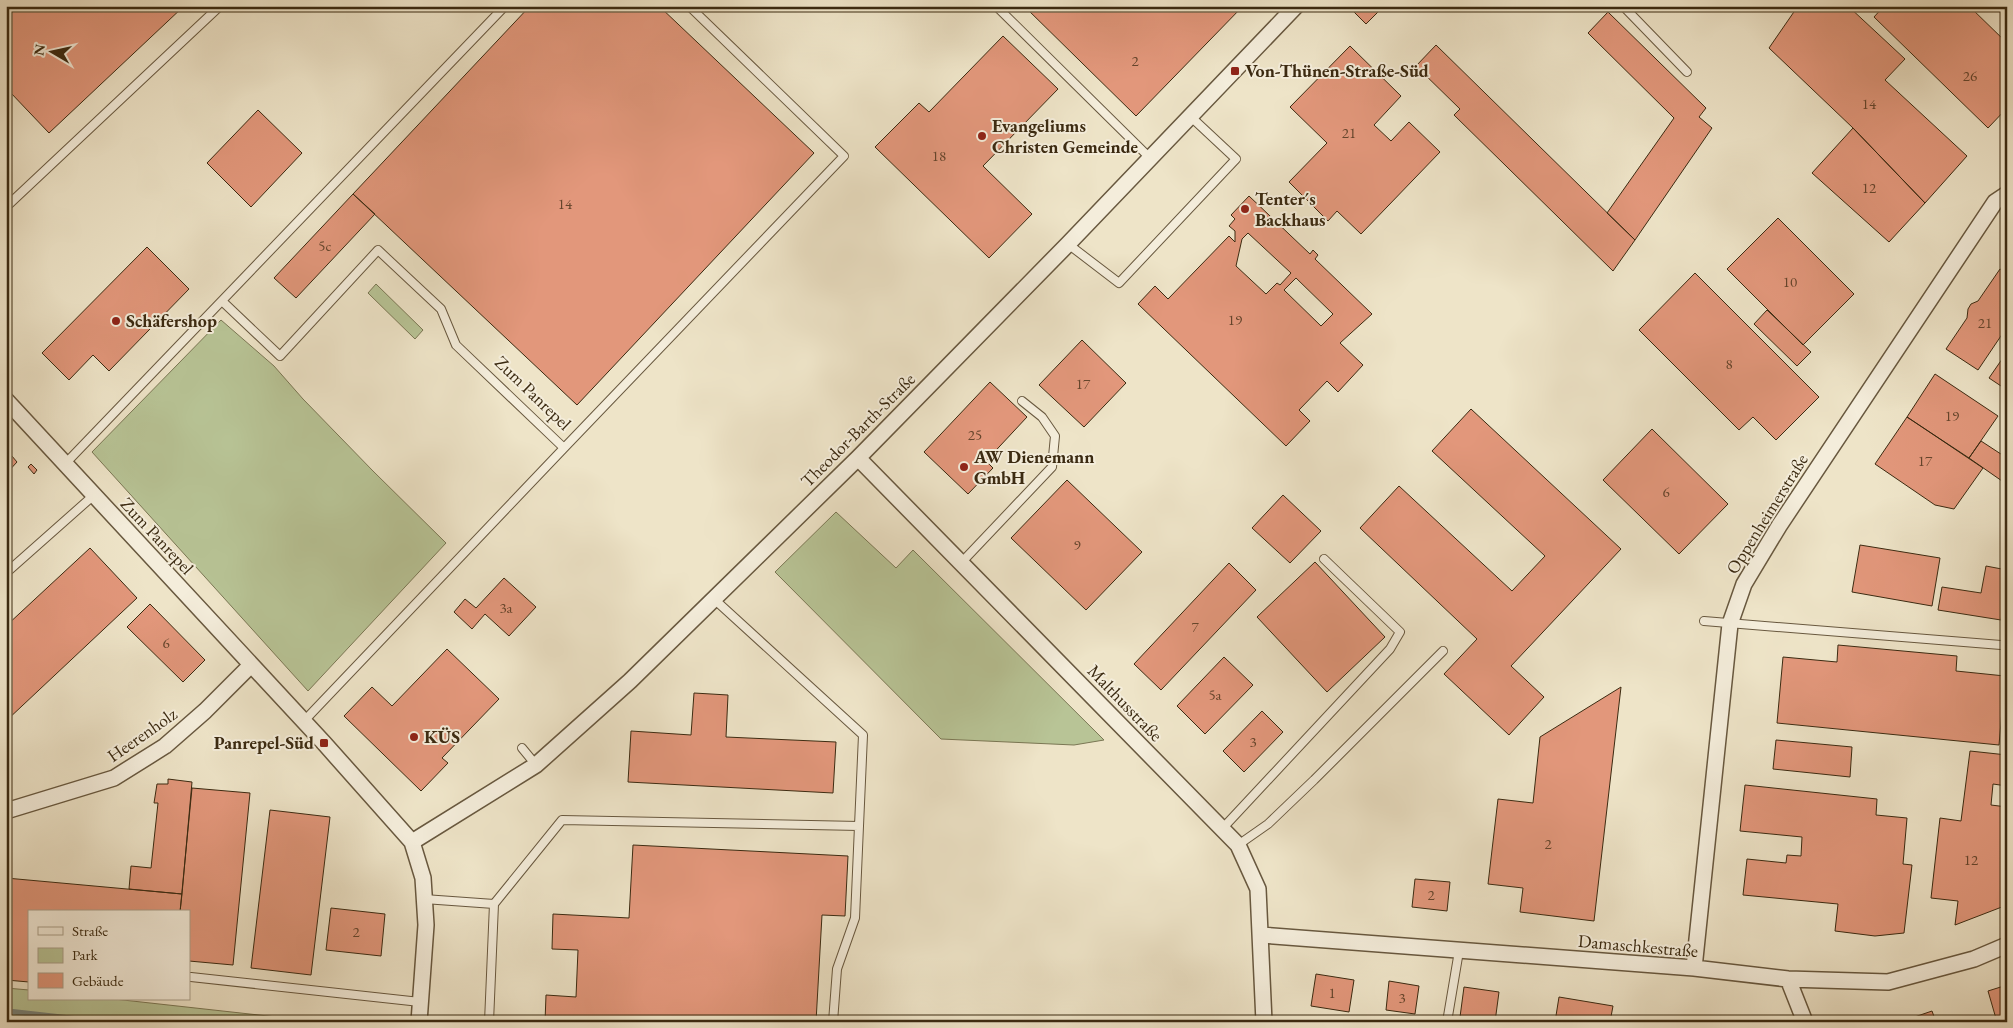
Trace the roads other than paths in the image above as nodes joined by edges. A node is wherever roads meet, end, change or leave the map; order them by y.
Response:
1 (220, 6) edge
2 (505, 6) edge
3 (689, 6) edge
4 (996, 6) edge
5 (1296, 6) edge
6 (1623, 6) edge
7 (1687, 72) dead end
8 (1190, 116) junction
9 (1150, 158) junction
10 (2007, 194) edge
11 (6, 207) edge
12 (1068, 244) junction
13 (222, 301) junction
14 (6, 400) edge
15 (1022, 401) dead end
16 (564, 448) junction
17 (858, 458) junction
18 (65, 464) junction
19 (94, 496) junction
20 (1324, 559) dead end
21 (961, 563) junction
22 (6, 573) edge
23 (714, 599) junction
24 (1704, 621) dead end
25 (1730, 624) junction
26 (2001, 645) dead end
27 (1443, 651) dead end
28 (251, 666) junction
29 (304, 721) junction
30 (522, 748) dead end
31 (536, 765) junction
32 (6, 811) edge
33 (859, 826) junction
34 (1222, 829) junction
35 (412, 842) junction
36 (1238, 845) junction
37 (424, 898) junction
38 (494, 904) junction
39 (1262, 935) junction
40 (2007, 945) edge
41 (1459, 950) junction
42 (1694, 968) junction
43 (192, 977) dead end
44 (1788, 979) junction
45 (420, 1002) junction
46 (418, 1022) edge
47 (489, 1022) edge
48 (833, 1022) edge
49 (1264, 1022) edge
50 (1447, 1022) edge
51 (1805, 1022) edge

1 - 11 lane
2 - 13 lane
3 - 16 lane
4 - 9 lane
5 - 8 street, Theodor-Barth-Straße
6 - 7 lane
8 - 9 street, Theodor-Barth-Straße
8 - 12 lane
9 - 12 street, Theodor-Barth-Straße
10 - 25 street, Oppenheimerstraße
12 - 17 street, Theodor-Barth-Straße
13 - 16 lane, Zum Panrepel
13 - 18 lane
14 - 18 street, Zum Panrepel
15 - 21 lane
16 - 29 lane, Zum Panrepel
17 - 21 street, Malthusstraße
17 - 23 street, Theodor-Barth-Straße
18 - 19 street, Zum Panrepel
19 - 22 lane
19 - 28 street, Zum Panrepel
20 - 34 lane
21 - 34 street, Malthusstraße
23 - 31 street, Theodor-Barth-Straße
23 - 33 lane
24 - 25 lane
25 - 26 lane
25 - 42 street, Oppenheimerstraße
27 - 36 lane
28 - 29 street, Zum Panrepel
28 - 32 street, Heerenholz
29 - 35 street, Zum Panrepel
30 - 31 lane
31 - 35 street, Theodor-Barth-Straße
33 - 38 lane
33 - 48 lane
34 - 36 street, Malthusstraße
35 - 37 street, Zum Panrepel
36 - 39 street, Malthusstraße
37 - 38 lane
37 - 45 street, Zum Panrepel
38 - 47 lane
39 - 41 street, Damaschkestraße
39 - 49 street, Malthusstraße
40 - 44 street, Damaschkestraße
41 - 42 street, Damaschkestraße
41 - 50 lane
42 - 44 street, Damaschkestraße
43 - 45 lane
44 - 51 street
45 - 46 street, Zum Panrepel

